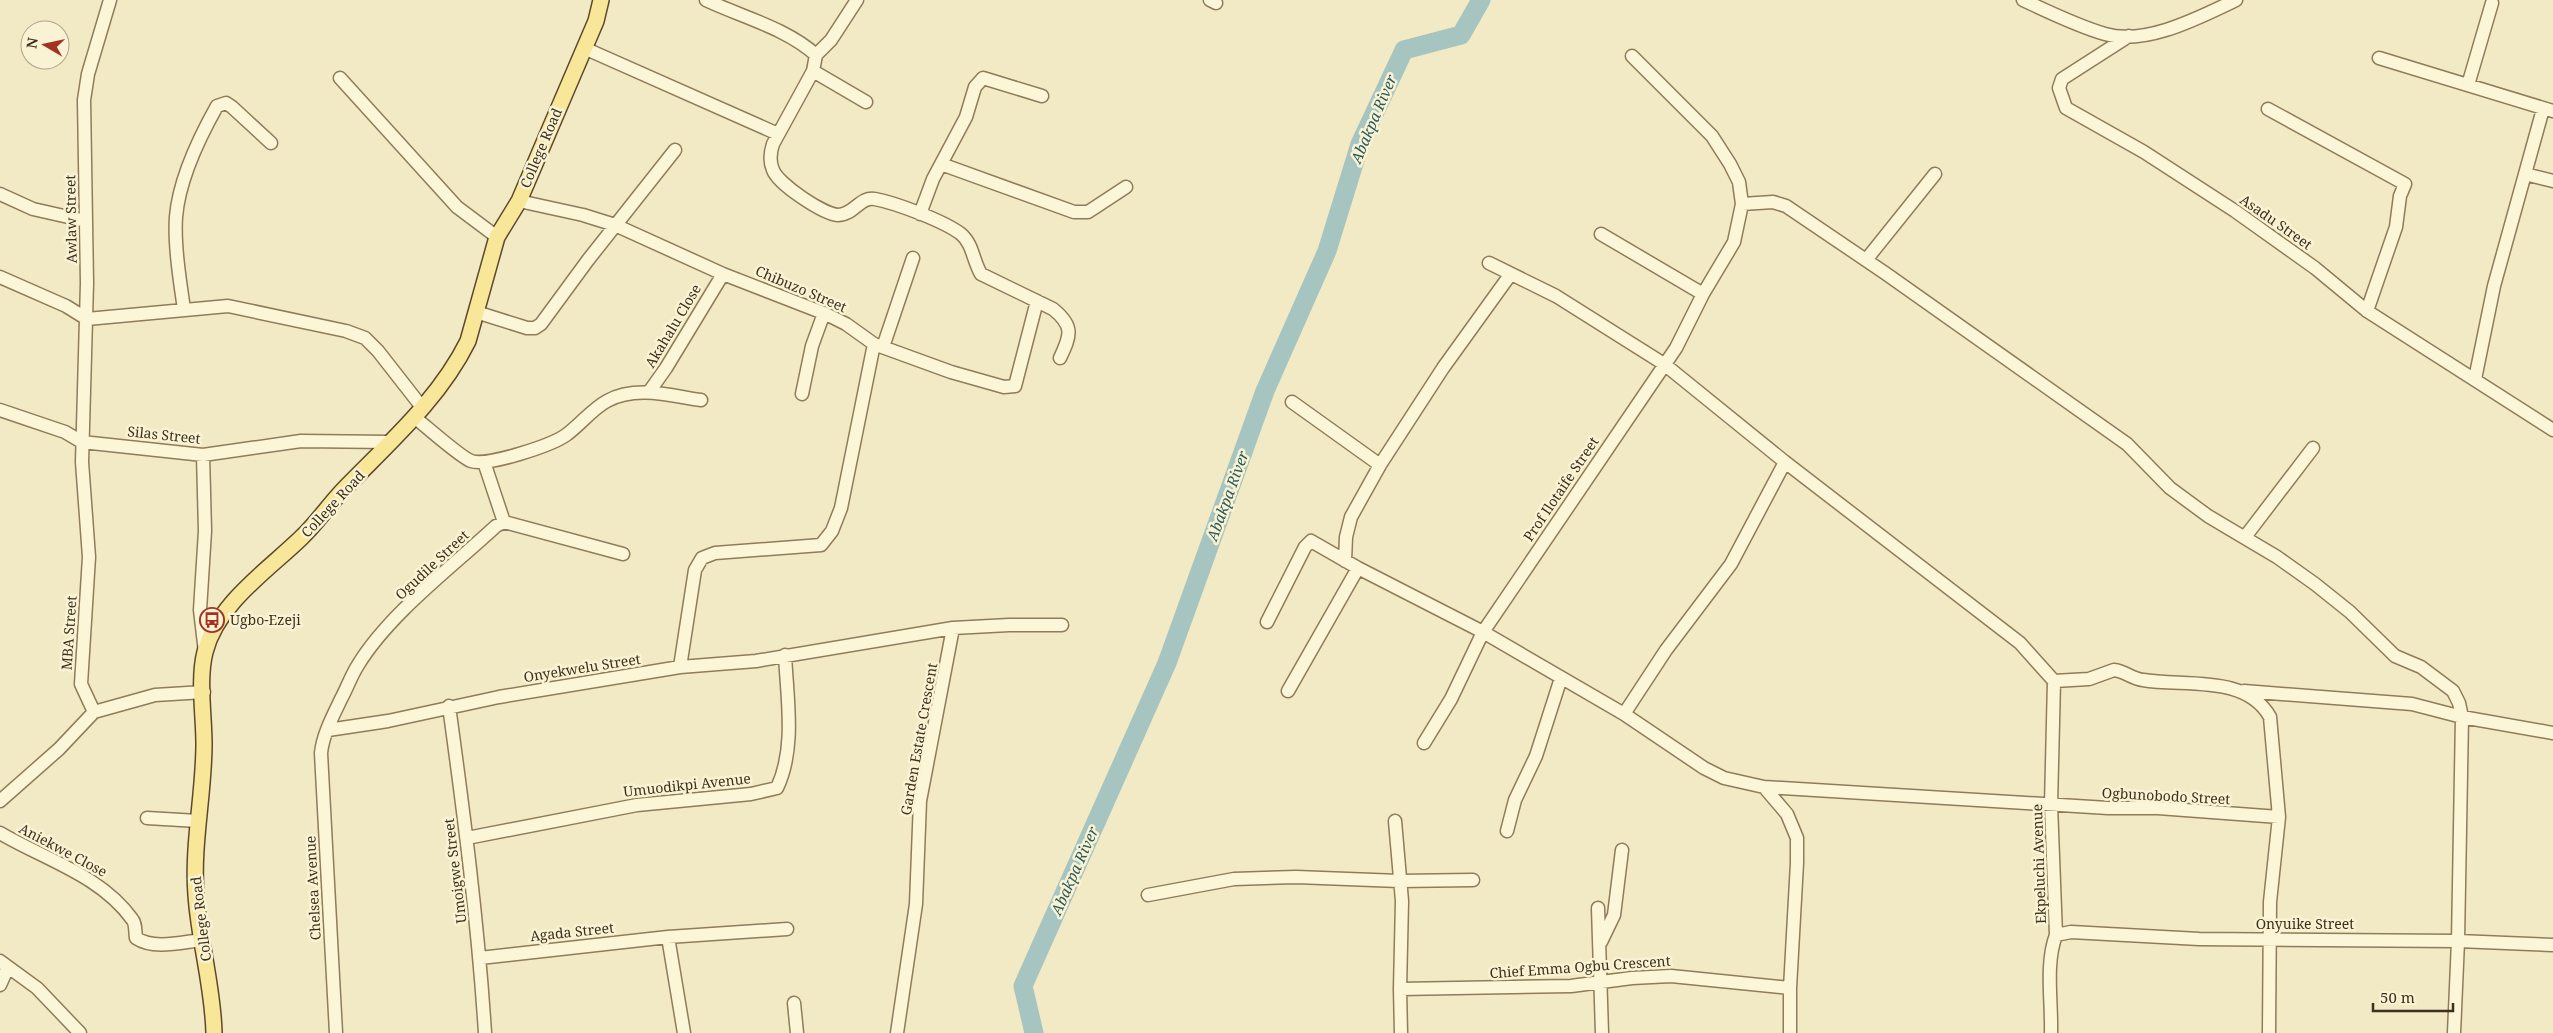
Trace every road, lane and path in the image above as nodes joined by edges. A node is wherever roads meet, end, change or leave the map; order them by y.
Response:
1 (110, 0) edge
2 (601, 0) edge
3 (706, 0) edge
4 (857, 0) edge
5 (2023, 0) edge
6 (2236, 0) edge
7 (2492, 3) dead end
8 (729, 5) edge
9 (2128, 36) junction
10 (584, 48) junction
11 (816, 55) junction
12 (1632, 56) dead end
13 (2379, 58) dead end
14 (813, 71) junction
15 (340, 78) dead end
16 (2468, 85) junction
17 (1042, 96) dead end
18 (866, 102) dead end
19 (2268, 109) dead end
20 (2548, 110) edge
21 (778, 134) junction
22 (271, 143) dead end
23 (675, 150) dead end
24 (941, 164) junction
25 (1935, 174) dead end
26 (2525, 174) junction
27 (2553, 181) edge
28 (1126, 187) dead end
29 (0, 194) edge
30 (519, 201) junction
31 (1742, 204) junction
32 (920, 214) junction
33 (86, 221) junction
34 (615, 225) junction
35 (1601, 234) dead end
36 (497, 238) junction
37 (912, 258) dead end
38 (1866, 260) junction
39 (1490, 263) dead end
40 (723, 274) junction
41 (1510, 274) junction
42 (0, 277) edge
43 (1703, 294) junction
44 (1037, 301) junction
45 (184, 309) junction
46 (2367, 311) junction
47 (476, 312) junction
48 (824, 313) junction
49 (87, 319) junction
50 (878, 346) junction
51 (1060, 358) dead end
52 (1664, 364) junction
53 (2475, 379) junction
54 (649, 392) junction
55 (802, 394) dead end
56 (702, 400) dead end
57 (1292, 402) dead end
58 (0, 410) edge
59 (418, 412) junction
60 (2553, 430) edge
61 (82, 442) junction
62 (390, 442) junction
63 (2314, 448) dead end
64 (203, 455) junction
65 (484, 462) junction
66 (1785, 462) junction
67 (1380, 465) junction
68 (504, 522) junction
69 (2245, 537) junction
70 (623, 554) dead end
71 (1345, 562) junction
72 (1358, 568) junction
73 (1267, 622) dead end
74 (1062, 625) dead end
75 (953, 628) junction
76 (1483, 632) junction
77 (205, 652) junction
78 (785, 655) junction
79 (680, 667) junction
80 (1561, 678) junction
81 (2054, 687) junction
82 (1288, 691) dead end
83 (2242, 691) junction
84 (204, 692) junction
85 (449, 706) junction
86 (94, 712) junction
87 (1624, 714) junction
88 (2462, 717) junction
89 (2553, 733) edge
90 (325, 735) junction
91 (1424, 743) dead end
92 (1764, 787) junction
93 (2, 795) edge
94 (2051, 805) junction
95 (2279, 817) junction
96 (147, 818) dead end
97 (198, 821) junction
98 (1395, 821) dead end
99 (1507, 831) dead end
100 (0, 833) edge
101 (467, 838) junction
102 (1622, 850) dead end
103 (1473, 880) dead end
104 (1399, 881) junction
105 (1148, 895) dead end
106 (1598, 908) dead end
107 (787, 929) dead end
108 (2056, 935) junction
109 (668, 937) junction
110 (202, 940) junction
111 (2271, 940) junction
112 (2458, 941) junction
113 (1600, 944) junction
114 (2553, 945) edge
115 (480, 958) junction
116 (4, 964) edge
117 (1601, 982) junction
118 (0, 985) edge
119 (1400, 988) junction
120 (1790, 988) junction
121 (794, 1003) dead end
122 (80, 1033) edge
123 (214, 1033) edge
124 (336, 1033) edge
125 (485, 1033) edge
126 (684, 1033) edge
127 (797, 1033) edge
128 (897, 1033) edge
129 (1401, 1033) edge
130 (1602, 1033) edge
131 (1790, 1033) edge
132 (2051, 1033) edge
133 (2269, 1033) edge
134 (2454, 1033) edge

1 - 33 street, Awlaw Street
2 - 10 main road, College Road
3 - 8 street
4 - 11 street
5 - 9 street
6 - 9 street
7 - 16 street
8 - 11 street
9 - 46 street, Asadu Street
10 - 21 street
10 - 30 main road, College Road
11 - 14 street
12 - 31 street
13 - 16 street
14 - 18 street
14 - 21 street
15 - 36 street
16 - 20 street
17 - 24 street
19 - 46 street
20 - 26 street
21 - 32 street
22 - 45 street
23 - 34 street
24 - 28 street
24 - 32 street
25 - 38 street
26 - 27 street
26 - 53 street
29 - 33 street
30 - 34 street, Chibuzo Street
30 - 36 main road, College Road
31 - 38 street
31 - 43 street, Prof Ilotaife Street
32 - 44 street
33 - 49 street, Awlaw Street
34 - 40 street, Chibuzo Street
34 - 47 street
35 - 43 street
36 - 47 main road, College Road
37 - 50 street
38 - 69 street
39 - 41 street
40 - 48 street, Chibuzo Street
40 - 54 street, Akahalu Close
41 - 52 street
41 - 67 street
42 - 49 street
43 - 52 street, Prof Ilotaife Street
44 - 50 street, Chibuzo Street
44 - 51 street
45 - 49 street
45 - 59 street
46 - 53 street, Asadu Street
47 - 59 main road, College Road
48 - 50 street, Chibuzo Street
48 - 55 street
49 - 61 street, Awlaw Street
50 - 79 street
52 - 66 street
52 - 76 street, Prof Ilotaife Street
53 - 60 street, Asadu Street
54 - 56 street
54 - 65 street
57 - 67 street
58 - 61 street, Silas Street
59 - 62 main road, College Road
59 - 65 street
61 - 64 street, Silas Street
61 - 86 street, MBA Street
62 - 64 street, Silas Street
62 - 77 main road, College Road
63 - 69 street
64 - 77 street
65 - 68 street
66 - 81 street
66 - 87 street
67 - 71 street
68 - 70 street
68 - 90 street, Ogudile Street
69 - 88 street
71 - 72 street, Ogbunobodo Street
71 - 73 street, Ogbunobodo Street
72 - 76 street, Ogbunobodo Street
72 - 82 street
74 - 75 street, Onyekwelu Street
75 - 78 street, Onyekwelu Street
75 - 128 street, Garden Estate Crescent
76 - 80 street, Ogbunobodo Street
76 - 91 street, Prof Ilotaife Street
77 - 84 main road, College Road
78 - 79 street, Onyekwelu Street
78 - 101 street, Umuodikpi Avenue
79 - 85 street, Onyekwelu Street
80 - 87 street, Ogbunobodo Street
80 - 99 street
81 - 83 street
81 - 94 street, Ekpeluchi Avenue
83 - 88 street
83 - 95 street
84 - 86 street
84 - 97 main road, College Road
85 - 90 street, Onyekwelu Street
85 - 101 street, Umoigwe Street
86 - 93 street
87 - 92 street, Ogbunobodo Street
88 - 89 street
88 - 112 street
90 - 124 street, Chelsea Avenue
92 - 94 street, Ogbunobodo Street
92 - 120 street
94 - 95 street, Ogbunobodo Street
94 - 108 street, Ekpeluchi Avenue
95 - 111 street
96 - 97 street
97 - 110 main road, College Road
98 - 104 street
100 - 110 street, Aniekwe Close
101 - 115 street, Umoigwe Street
102 - 113 street
103 - 104 street
104 - 105 street
104 - 119 street
106 - 113 street
107 - 109 street, Agada Street
108 - 111 street, Onyuike Street
108 - 132 street, Ekpeluchi Avenue
109 - 115 street, Agada Street
109 - 126 street
110 - 123 main road, College Road
111 - 112 street, Onyuike Street
111 - 133 street
112 - 114 street, Onyuike Street
112 - 134 street
113 - 117 street
115 - 125 street, Umoigwe Street
116 - 118 street
116 - 122 street
117 - 119 street, Chief Emma Ogbu Crescent
117 - 120 street, Chief Emma Ogbu Crescent
117 - 130 street
119 - 129 street
120 - 131 street
121 - 127 street

